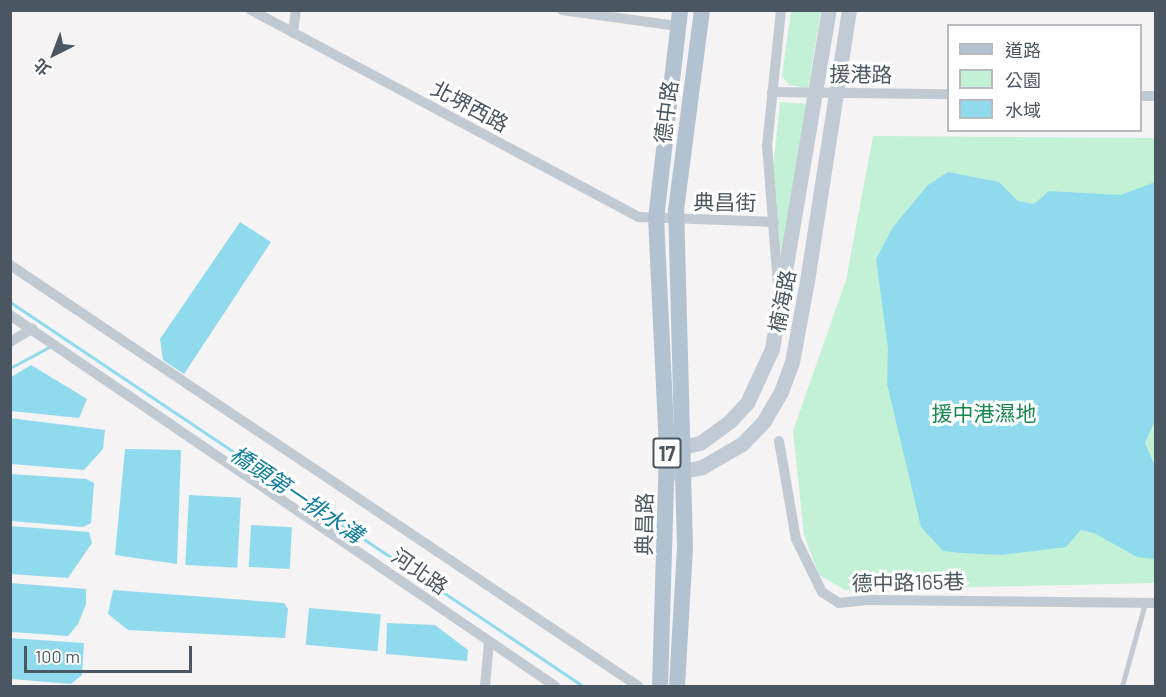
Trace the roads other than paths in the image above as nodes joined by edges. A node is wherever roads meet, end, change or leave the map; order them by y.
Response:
1 (251, 10) edge
2 (296, 10) edge
3 (562, 10) edge
4 (702, 10) edge
5 (781, 10) edge
6 (829, 10) edge
7 (849, 10) edge
8 (854, 10) edge
9 (679, 18) edge
10 (293, 33) junction
11 (842, 70) junction
12 (772, 92) junction
13 (818, 93) junction
14 (838, 93) junction
15 (947, 94) edge
16 (656, 219) junction
17 (676, 220) junction
18 (774, 222) junction
19 (10, 265) edge
20 (10, 315) edge
21 (779, 323) junction
22 (35, 331) junction
23 (10, 342) edge
24 (780, 441) dead end
25 (684, 448) junction
26 (667, 450) junction
27 (684, 472) junction
28 (667, 473) junction
29 (1150, 603) edge
30 (489, 642) junction
31 (485, 687) edge
32 (555, 687) edge
33 (638, 687) edge
34 (660, 687) edge
35 (677, 687) edge
36 (1122, 687) edge

1 - 10 street, 北堺西路
2 - 10 street
3 - 9 street
4 - 17 main road, 德中路 / 17
5 - 12 street, 楠海路
6 - 13 street, 楠海路
7 - 11 street, 楠海路
8 - 11 street, 楠海路
9 - 16 main road, 德中路 / 17
10 - 16 street, 北堺西路
11 - 14 street, 楠海路
12 - 13 street, 援港路
12 - 18 street, 楠海路
13 - 14 street, 援港路
13 - 21 street, 楠海路
14 - 15 street, 援港路
14 - 27 street, 楠海路
16 - 17 street, 北堺西路
16 - 26 main road, 典昌路 / 17
17 - 18 street, 典昌街
17 - 25 main road, 典昌路 / 17
18 - 21 street, 楠海路
19 - 33 street
20 - 22 street, 河北路
21 - 25 street, 楠海路
22 - 23 street
22 - 30 street, 河北路
24 - 29 street, 德中路165巷
25 - 26 street, 楠海路
25 - 27 main road, 典昌路 / 17
26 - 28 main road, 典昌路 / 17
27 - 28 street, 楠海路
27 - 35 main road, 典昌路 / 17
28 - 34 main road, 典昌路 / 17
29 - 36 lane
30 - 31 street
30 - 32 street, 河北路

